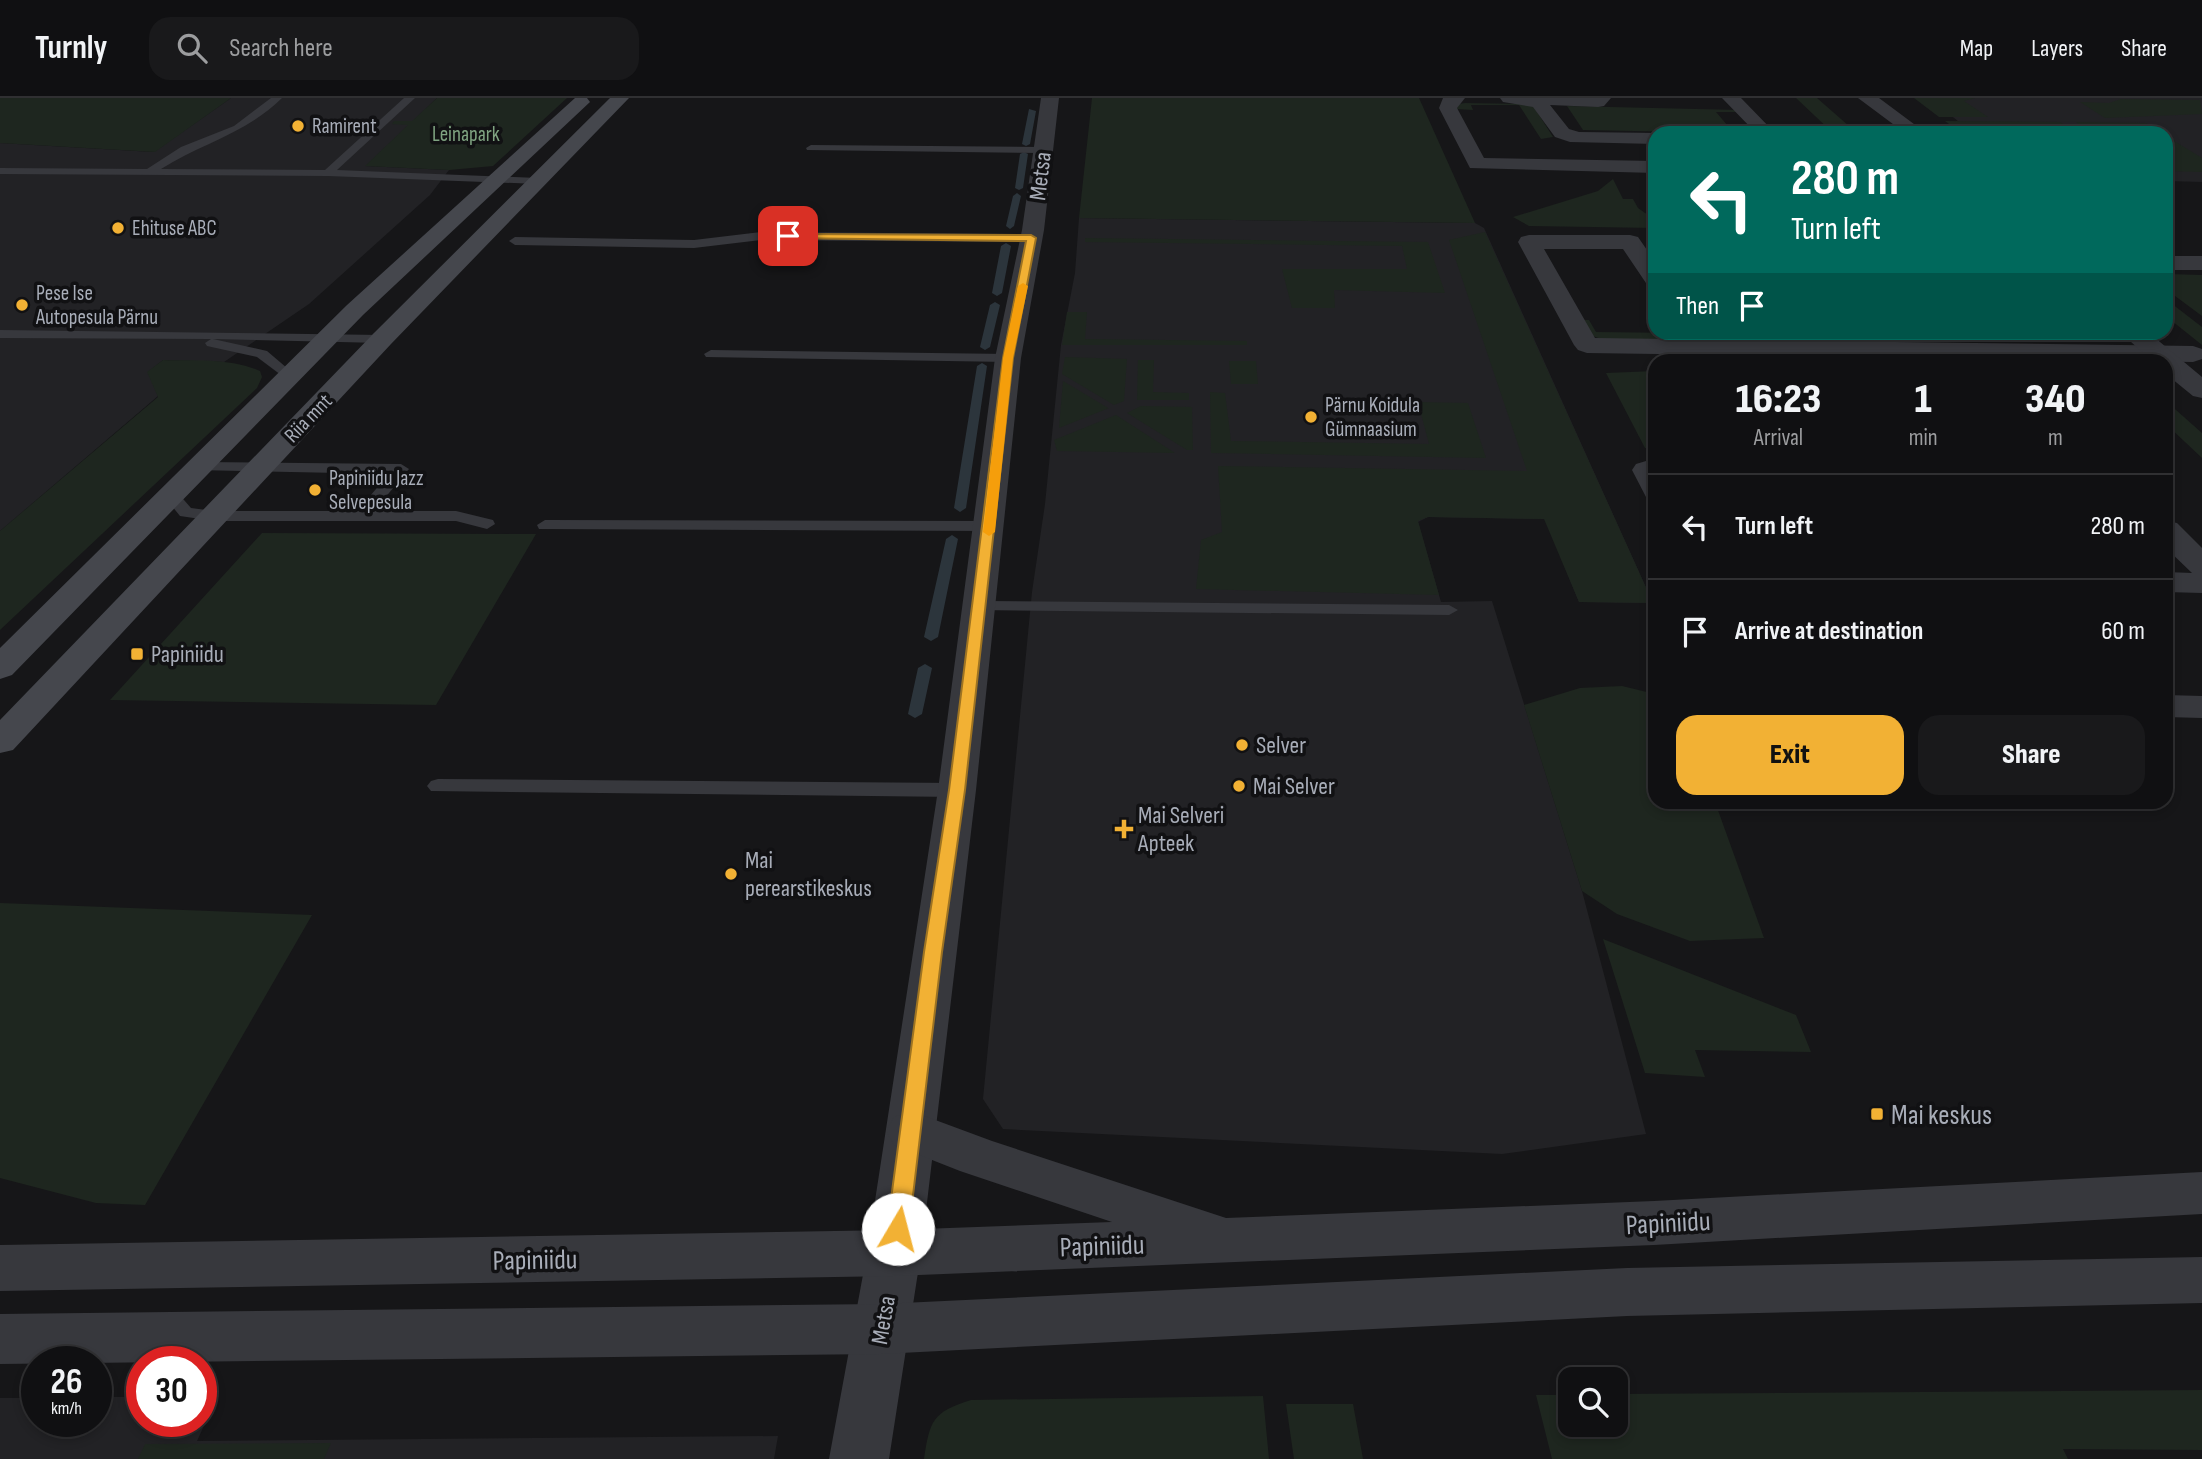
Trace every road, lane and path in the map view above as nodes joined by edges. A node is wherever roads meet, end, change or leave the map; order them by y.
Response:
1 (277, 98) edge
2 (410, 98) edge
3 (585, 98) edge
4 (620, 98) edge
5 (1050, 98) edge
6 (1456, 98) edge
7 (1602, 98) edge
8 (1731, 98) edge
9 (1852, 98) edge
10 (1867, 98) edge
11 (1518, 99) edge
12 (1759, 126) edge
13 (1882, 126) edge
14 (1907, 126) edge
15 (1648, 138) edge
16 (811, 148) dead end
17 (1042, 150) junction
18 (1648, 167) edge
19 (0, 171) edge
20 (149, 172) junction
21 (328, 173) junction
22 (498, 180) junction
23 (538, 181) junction
24 (1031, 238) junction
25 (515, 241) dead end
26 (1630, 242) junction
27 (1648, 242) edge
28 (2173, 263) edge
29 (2202, 263) edge
30 (1648, 269) edge
31 (0, 334) edge
32 (158, 336) junction
33 (328, 337) junction
34 (382, 339) junction
35 (2145, 340) edge
36 (2164, 352) edge
37 (711, 354) dead end
38 (1950, 354) edge
39 (2048, 354) edge
40 (2197, 357) edge
41 (1008, 358) junction
42 (2173, 361) edge
43 (289, 377) junction
44 (2202, 390) edge
45 (200, 467) junction
46 (259, 468) junction
47 (171, 495) junction
48 (991, 511) junction
49 (363, 514) junction
50 (214, 516) junction
51 (487, 524) dead end
52 (545, 525) dead end
53 (2173, 537) edge
54 (2202, 566) edge
55 (2173, 582) edge
56 (2202, 583) edge
57 (981, 606) junction
58 (1449, 610) dead end
59 (0, 668) edge
60 (2173, 706) edge
61 (2202, 707) edge
62 (0, 742) edge
63 (438, 786) dead end
64 (957, 790) junction
65 (911, 1131) junction
66 (2202, 1193) edge
67 (1229, 1240) junction
68 (894, 1253) junction
69 (0, 1268) edge
70 (2202, 1280) edge
71 (881, 1329) junction
72 (0, 1339) edge
73 (859, 1459) edge

1 - 20 lane
2 - 21 lane
3 - 22 main road, Riia mnt
4 - 23 main road, Riia mnt
5 - 17 street, Metsa
6 - 18 street
7 - 11 street
8 - 12 street
9 - 13 street
10 - 14 street
11 - 15 street
16 - 17 lane
17 - 24 street, Metsa
19 - 20 lane
20 - 21 lane
21 - 22 lane
22 - 23 lane
22 - 33 main road, Riia mnt
23 - 34 main road, Riia mnt
24 - 25 lane
24 - 41 street, Metsa
26 - 27 street
26 - 30 street
26 - 38 street
28 - 29 street
31 - 32 lane
32 - 33 lane
32 - 43 lane
33 - 34 lane
33 - 43 main road, Riia mnt
34 - 46 main road, Riia mnt
35 - 36 street
36 - 39 street
36 - 40 street
37 - 41 lane
41 - 48 street, Metsa
42 - 44 street
43 - 45 main road, Riia mnt
45 - 46 lane
45 - 47 main road, Riia mnt
46 - 49 lane
46 - 50 main road, Riia mnt
47 - 50 lane
47 - 59 main road, Riia mnt
48 - 52 lane
48 - 57 street, Metsa
49 - 50 lane
49 - 51 lane
50 - 62 main road, Riia mnt
53 - 54 street
55 - 56 street
57 - 58 lane
57 - 64 street, Metsa
60 - 61 street
63 - 64 lane
64 - 65 street, Metsa
65 - 67 street
65 - 68 street, Metsa
66 - 67 street, Papiniidu
67 - 68 street, Papiniidu
68 - 69 street, Papiniidu
68 - 71 street, Metsa
70 - 71 street
71 - 72 street
71 - 73 street, Metsa

